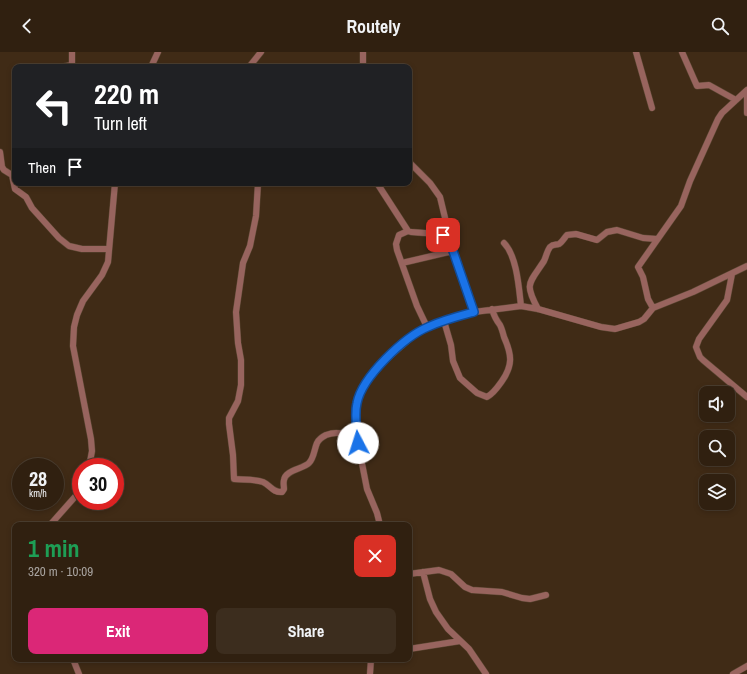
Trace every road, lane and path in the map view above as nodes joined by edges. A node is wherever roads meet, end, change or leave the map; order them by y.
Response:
1 (72, 52) edge
2 (158, 52) edge
3 (261, 52) edge
4 (363, 52) edge
5 (636, 52) edge
6 (682, 52) edge
7 (72, 64) edge
8 (152, 64) edge
9 (251, 64) edge
10 (363, 64) edge
11 (747, 90) edge
12 (747, 96) edge
13 (736, 100) junction
14 (652, 108) dead end
15 (747, 113) edge
16 (0, 152) edge
17 (412, 165) edge
18 (12, 178) edge
19 (14, 186) edge
20 (115, 186) edge
21 (258, 186) edge
22 (379, 186) edge
23 (408, 230) junction
24 (451, 239) junction
25 (657, 239) junction
26 (504, 243) dead end
27 (109, 249) junction
28 (453, 251) junction
29 (402, 263) junction
30 (747, 266) edge
31 (732, 274) junction
32 (520, 306) junction
33 (653, 308) junction
34 (492, 309) junction
35 (538, 309) junction
36 (474, 312) junction
37 (444, 321) junction
38 (428, 327) junction
39 (747, 397) edge
40 (358, 443) junction
41 (91, 458) edge
42 (72, 500) edge
43 (53, 522) edge
44 (379, 522) edge
45 (423, 572) junction
46 (412, 574) edge
47 (546, 595) dead end
48 (460, 641) junction
49 (412, 649) edge
50 (74, 662) edge
51 (371, 662) edge
52 (747, 666) edge
53 (78, 674) edge
54 (370, 674) edge
55 (486, 674) edge
56 (733, 674) edge

1 - 7 street
2 - 8 street
3 - 9 street
4 - 10 street
5 - 14 street
6 - 13 street
11 - 13 street
12 - 15 street
13 - 25 street
16 - 18 street
17 - 24 street
19 - 27 street
20 - 27 street
21 - 40 street
22 - 23 street
23 - 24 street
23 - 29 street
24 - 28 street
25 - 33 street
25 - 35 street
26 - 32 street
27 - 41 street
28 - 29 street
28 - 36 street
29 - 38 street
30 - 31 street
31 - 33 street
31 - 39 street
32 - 34 street
32 - 35 street
33 - 35 street
34 - 36 street
34 - 37 street
36 - 37 street
37 - 38 street
38 - 40 street
40 - 44 street
42 - 43 street
45 - 46 street
45 - 47 street
45 - 48 street
48 - 49 street
48 - 55 street
50 - 53 street
51 - 54 street
52 - 56 street

